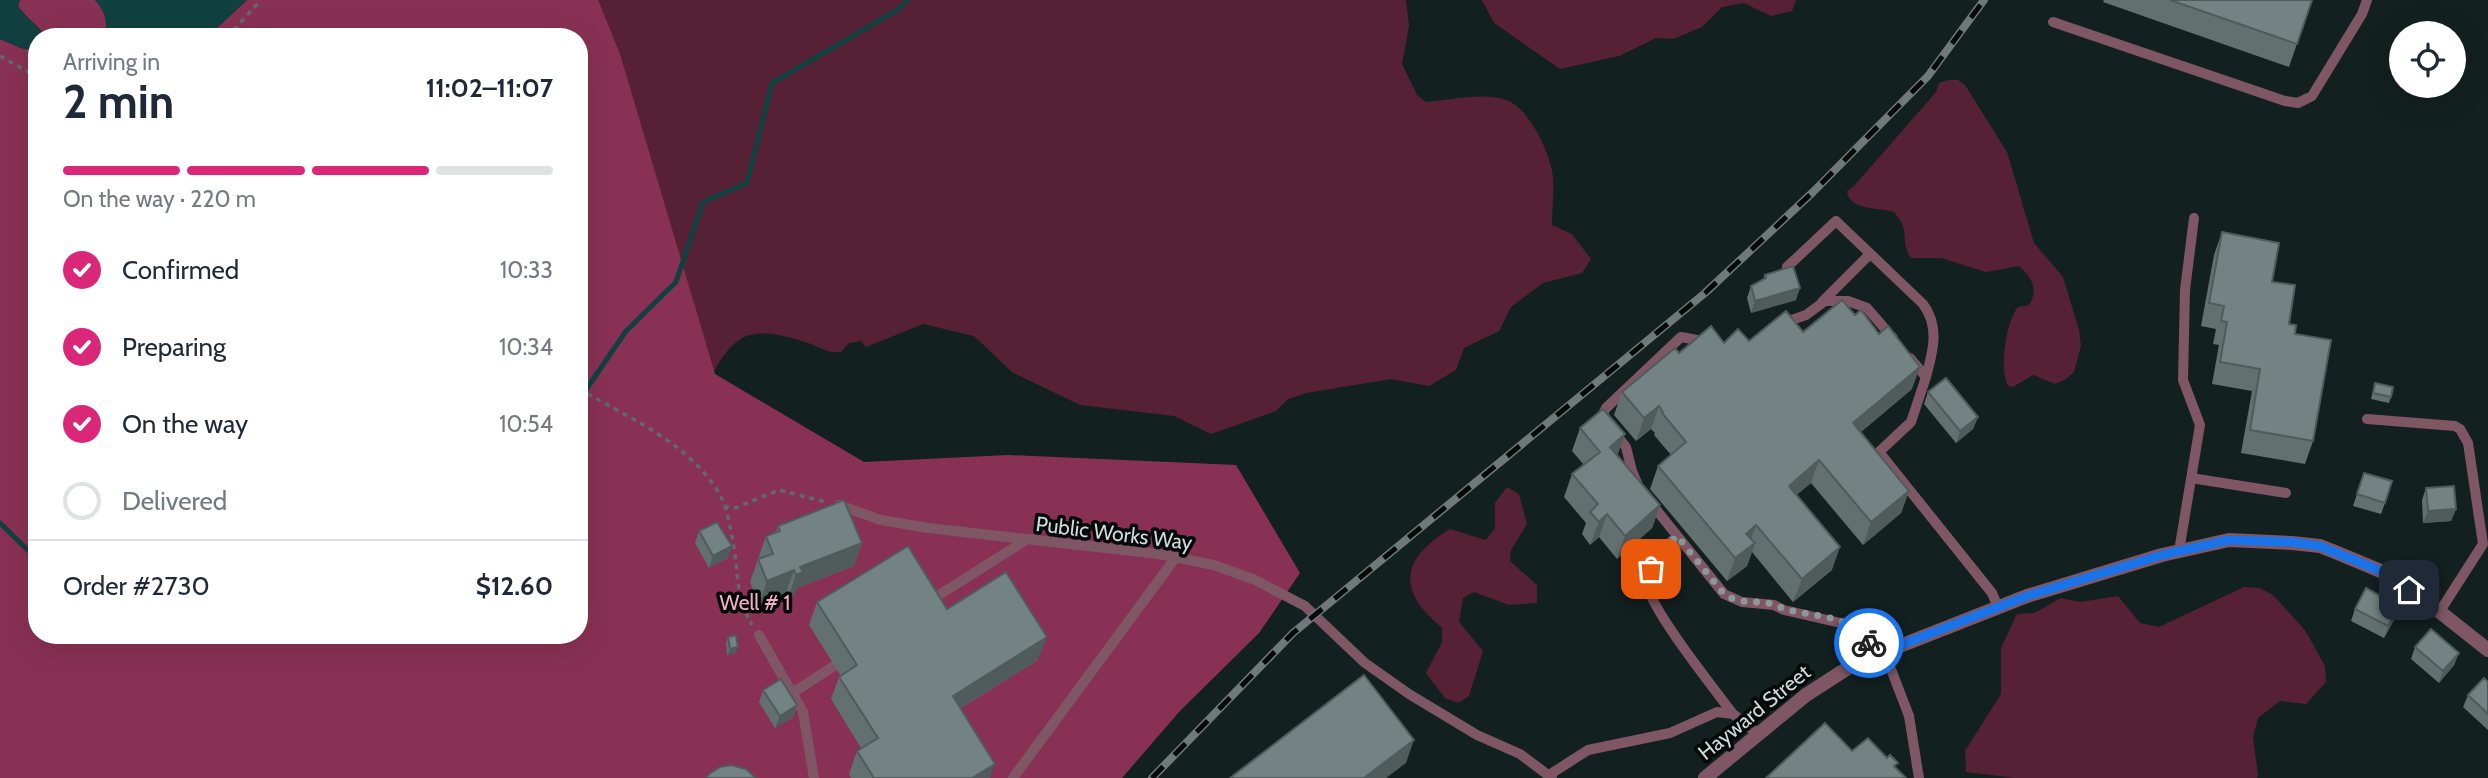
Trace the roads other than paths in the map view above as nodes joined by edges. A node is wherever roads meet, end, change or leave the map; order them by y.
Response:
1 (2367, 0) edge
2 (2053, 22) dead end
3 (2194, 218) dead end
4 (1870, 254) junction
5 (1787, 267) edge
6 (1820, 304) junction
7 (1768, 329) edge
8 (1719, 344) edge
9 (1926, 377) junction
10 (2367, 419) dead end
11 (2191, 478) junction
12 (2286, 493) dead end
13 (838, 505) edge
14 (1677, 536) junction
15 (1026, 540) junction
16 (2179, 551) junction
17 (1177, 557) junction
18 (923, 605) edge
19 (1998, 607) junction
20 (2440, 611) junction
21 (759, 635) road end
22 (2488, 650) edge
23 (1880, 653) junction
24 (834, 666) dead end
25 (794, 692) junction
26 (1733, 713) junction
27 (1758, 734) junction
28 (1551, 777) edge
29 (814, 778) edge
30 (1013, 778) edge
31 (1705, 778) edge
32 (1919, 778) edge

1 - 2 lane
3 - 11 lane
4 - 5 lane
4 - 6 lane
4 - 9 lane
6 - 7 lane
6 - 9 lane
8 - 14 lane
9 - 19 lane
10 - 20 lane
11 - 12 lane
11 - 16 lane
13 - 15 lane
14 - 23 lane
14 - 26 lane
15 - 17 lane, Public Works Way
15 - 18 lane, Public Works Way
16 - 19 street, Hayward Street
16 - 20 street, Hayward Street
17 - 28 lane, Public Works Way
17 - 30 lane
19 - 23 street, Hayward Street
20 - 22 street, Hayward Street
21 - 25 lane
23 - 27 street, Hayward Street
23 - 32 lane
24 - 25 lane
25 - 29 lane
26 - 27 lane
26 - 28 lane, Public Works Way
27 - 31 street, Hayward Street

